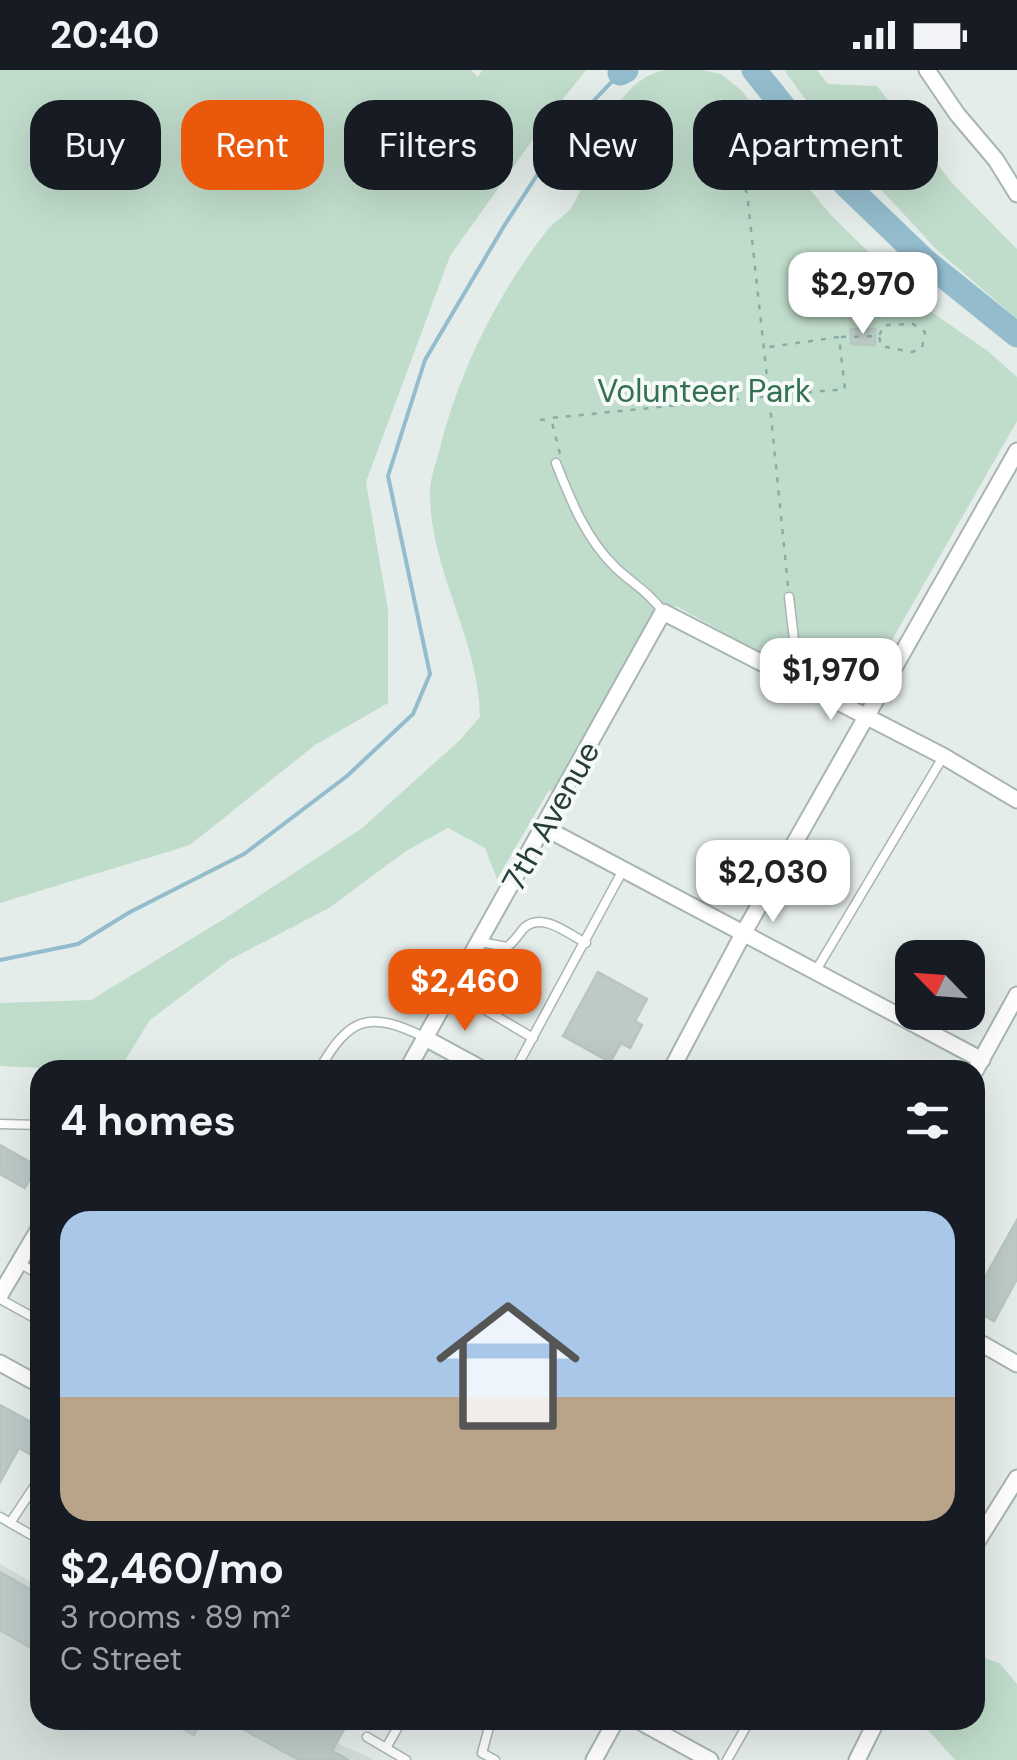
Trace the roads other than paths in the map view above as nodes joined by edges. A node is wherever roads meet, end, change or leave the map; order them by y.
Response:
1 (927, 70) edge
2 (1017, 194) edge
3 (1017, 451) edge
4 (559, 463) road end
5 (789, 598) road end
6 (663, 612) junction
7 (799, 682) junction
8 (867, 716) junction
9 (943, 756) junction
10 (1017, 800) edge
11 (544, 828) junction
12 (623, 870) junction
13 (743, 934) junction
14 (480, 942) junction
15 (586, 944) junction
16 (815, 972) junction
17 (451, 994) junction
18 (1017, 995) edge
19 (425, 1038) junction
20 (533, 1038) junction
21 (325, 1060) edge
22 (413, 1060) edge
23 (466, 1060) edge
24 (521, 1060) edge
25 (676, 1060) edge
26 (968, 1060) edge
27 (981, 1060) edge
28 (0, 1124) edge
29 (30, 1125) edge
30 (30, 1243) edge
31 (18, 1263) junction
32 (30, 1270) edge
33 (0, 1297) edge
34 (30, 1315) edge
35 (985, 1346) edge
36 (0, 1363) edge
37 (1017, 1364) edge
38 (30, 1380) edge
39 (1017, 1478) edge
40 (30, 1493) edge
41 (0, 1518) edge
42 (10, 1523) junction
43 (985, 1529) edge
44 (30, 1534) edge
45 (396, 1730) edge
46 (488, 1730) edge
47 (610, 1730) edge
48 (656, 1730) edge
49 (744, 1730) edge
50 (872, 1730) edge
51 (367, 1736) dead end
52 (386, 1748) junction
53 (406, 1760) edge
54 (494, 1760) edge
55 (594, 1760) edge
56 (710, 1760) edge
57 (727, 1760) edge
58 (856, 1760) edge

1 - 2 street
3 - 8 street
4 - 6 lane
5 - 7 lane
6 - 7 street
6 - 11 street, 7th Avenue
7 - 8 street
8 - 9 street
8 - 13 street
9 - 10 street
9 - 16 lane
11 - 12 street
11 - 14 street, 7th Avenue
12 - 13 street
12 - 15 lane
13 - 16 street
13 - 25 street
14 - 15 lane
14 - 17 street, 7th Avenue
15 - 20 lane
16 - 26 street
17 - 19 street, 7th Avenue
17 - 20 lane
18 - 27 street
19 - 21 lane
19 - 22 street, 7th Avenue
19 - 23 street
20 - 24 lane
28 - 29 lane
30 - 31 street
31 - 32 lane
31 - 33 street
33 - 34 lane
35 - 37 street
36 - 38 street
39 - 43 street
40 - 42 lane
41 - 42 lane
42 - 44 lane
45 - 52 lane
46 - 54 lane
47 - 55 street
48 - 56 street
49 - 57 lane
50 - 58 street
51 - 52 lane
52 - 53 lane

